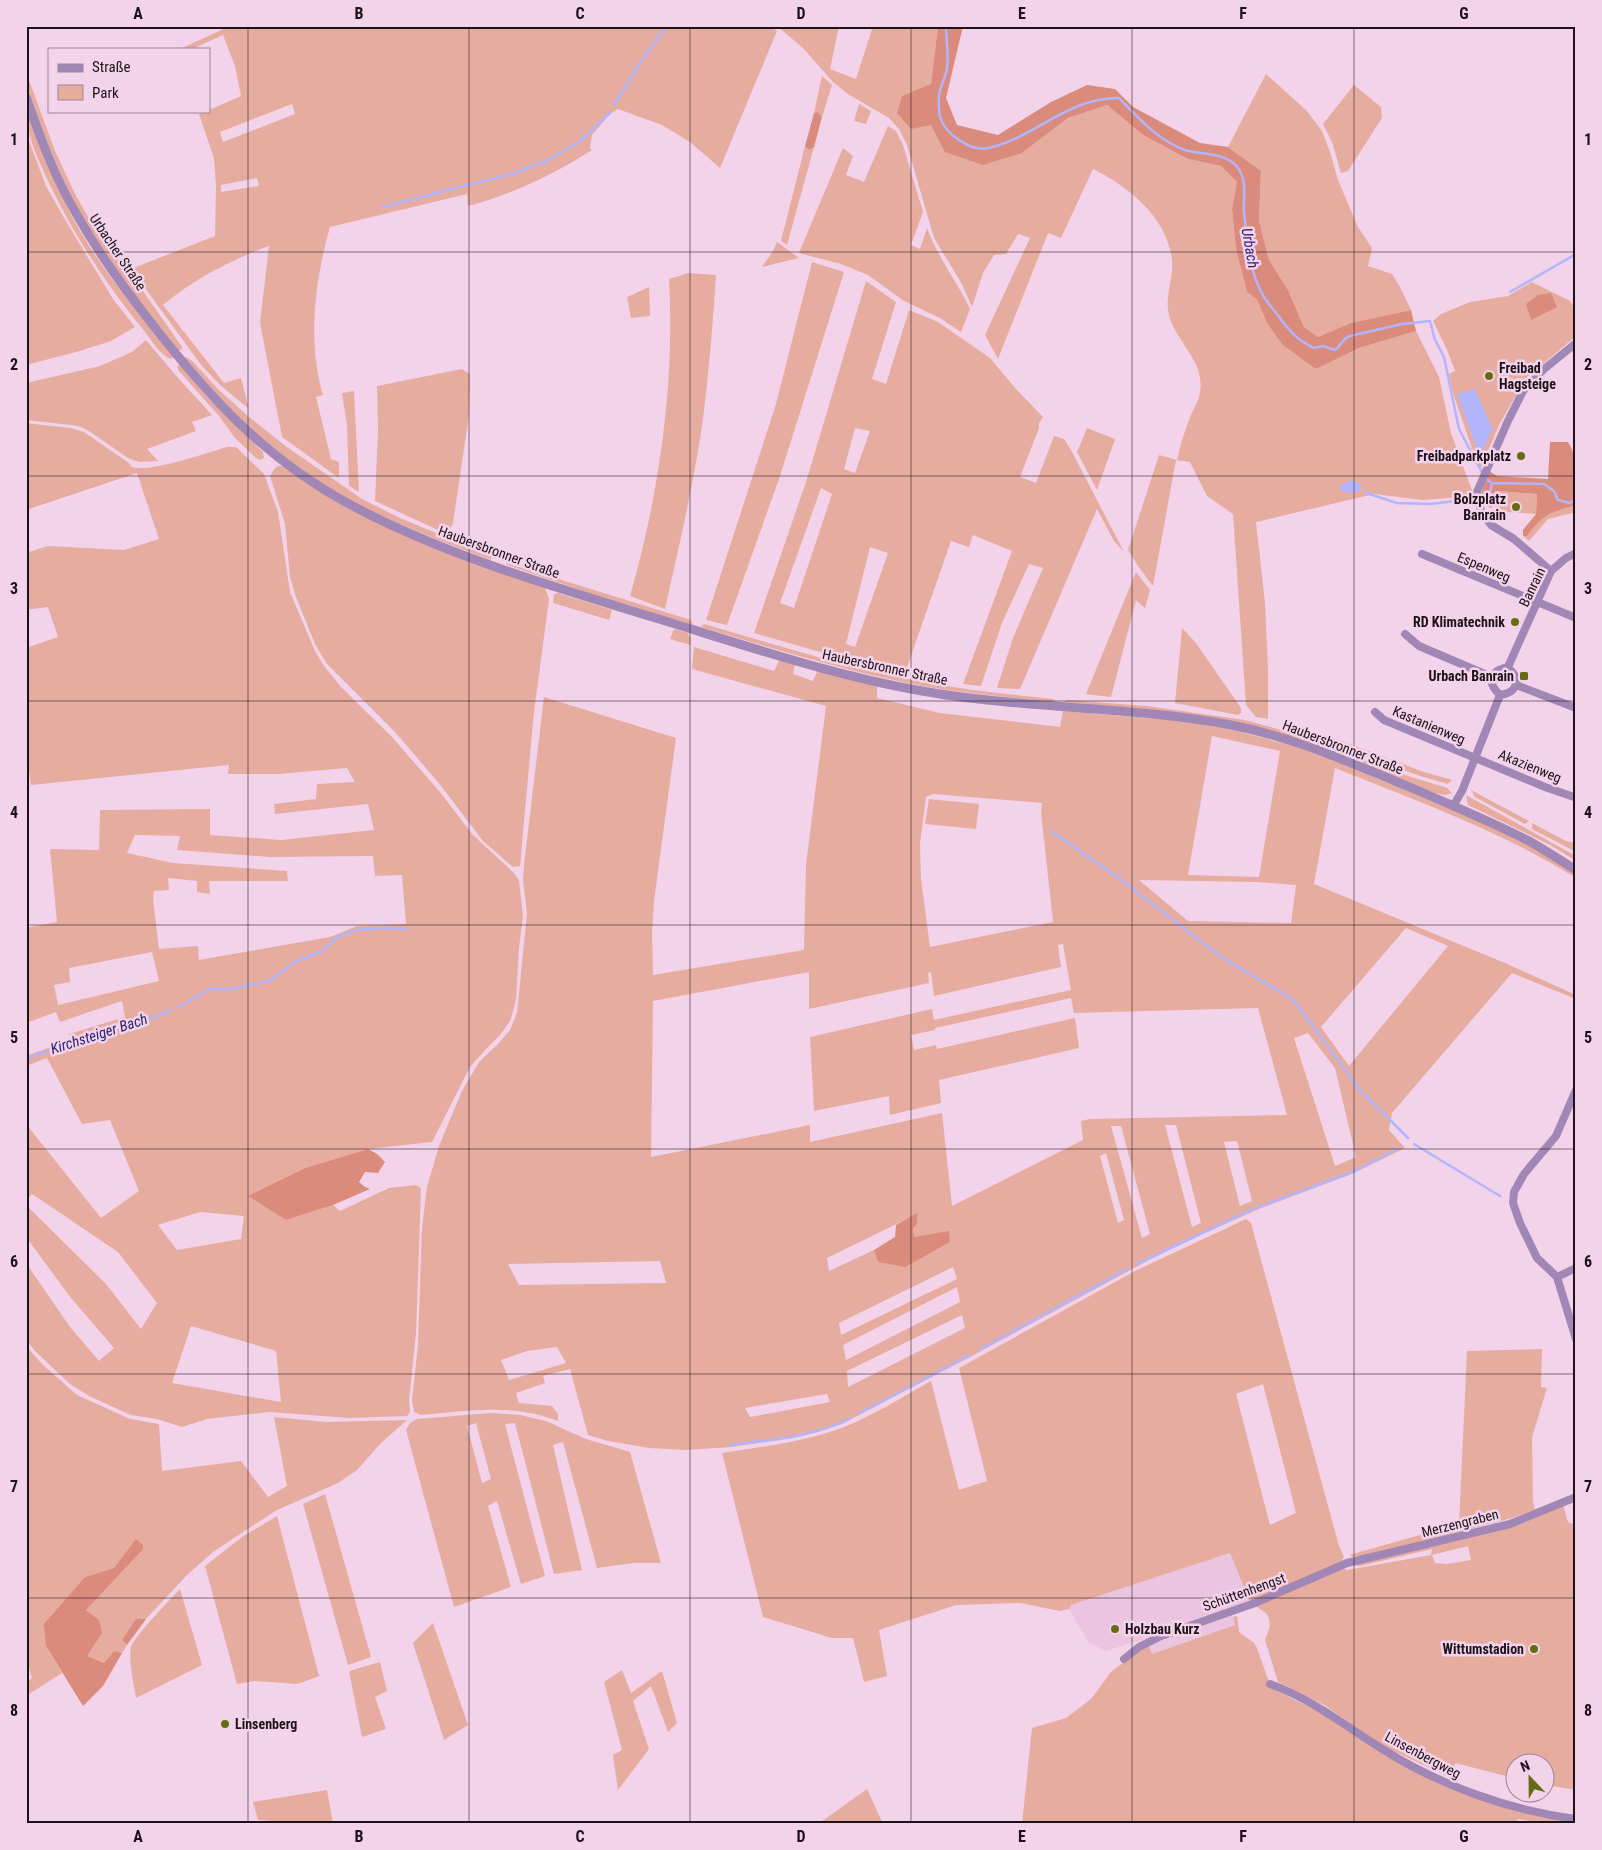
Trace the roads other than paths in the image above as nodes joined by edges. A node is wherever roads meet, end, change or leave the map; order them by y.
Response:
1 (26, 98) edge
2 (1576, 343) edge
3 (219, 404) joint
4 (1576, 553) edge
5 (1422, 554) dead end
6 (1551, 571) junction
7 (1537, 603) junction
8 (1576, 618) edge
9 (1404, 634) dead end
10 (1508, 667) junction
11 (1492, 677) junction
12 (1516, 686) junction
13 (1500, 695) junction
14 (1576, 708) edge
15 (1375, 712) dead end
16 (1476, 758) junction
17 (1574, 797) dead end
18 (1453, 806) junction
19 (1576, 870) edge
20 (1576, 1090) edge
21 (1576, 1268) edge
22 (1557, 1277) junction
23 (1576, 1339) edge
24 (1576, 1497) edge
25 (1347, 1563) joint
26 (1124, 1659) dead end
27 (1270, 1684) dead end
28 (1576, 1819) edge

1 - 3 street, Urbacher Straße
2 - 6 street
3 - 18 street, Haubersbronner Straße
4 - 6 street, Banrain
5 - 7 street, Espenweg
6 - 7 street, Banrain
7 - 8 street, Espenweg
7 - 10 street, Banrain
9 - 11 street
10 - 11 street
10 - 12 street
11 - 13 street
12 - 13 street
12 - 14 street
13 - 16 street
15 - 16 street, Kastanienweg
16 - 17 street, Akazienweg
16 - 18 street
18 - 19 street, Haubersbronner Straße
20 - 22 street
21 - 22 street
22 - 23 street
24 - 25 street, Merzengraben
25 - 26 street, Schüttenhengst
27 - 28 street, Linsenbergweg

